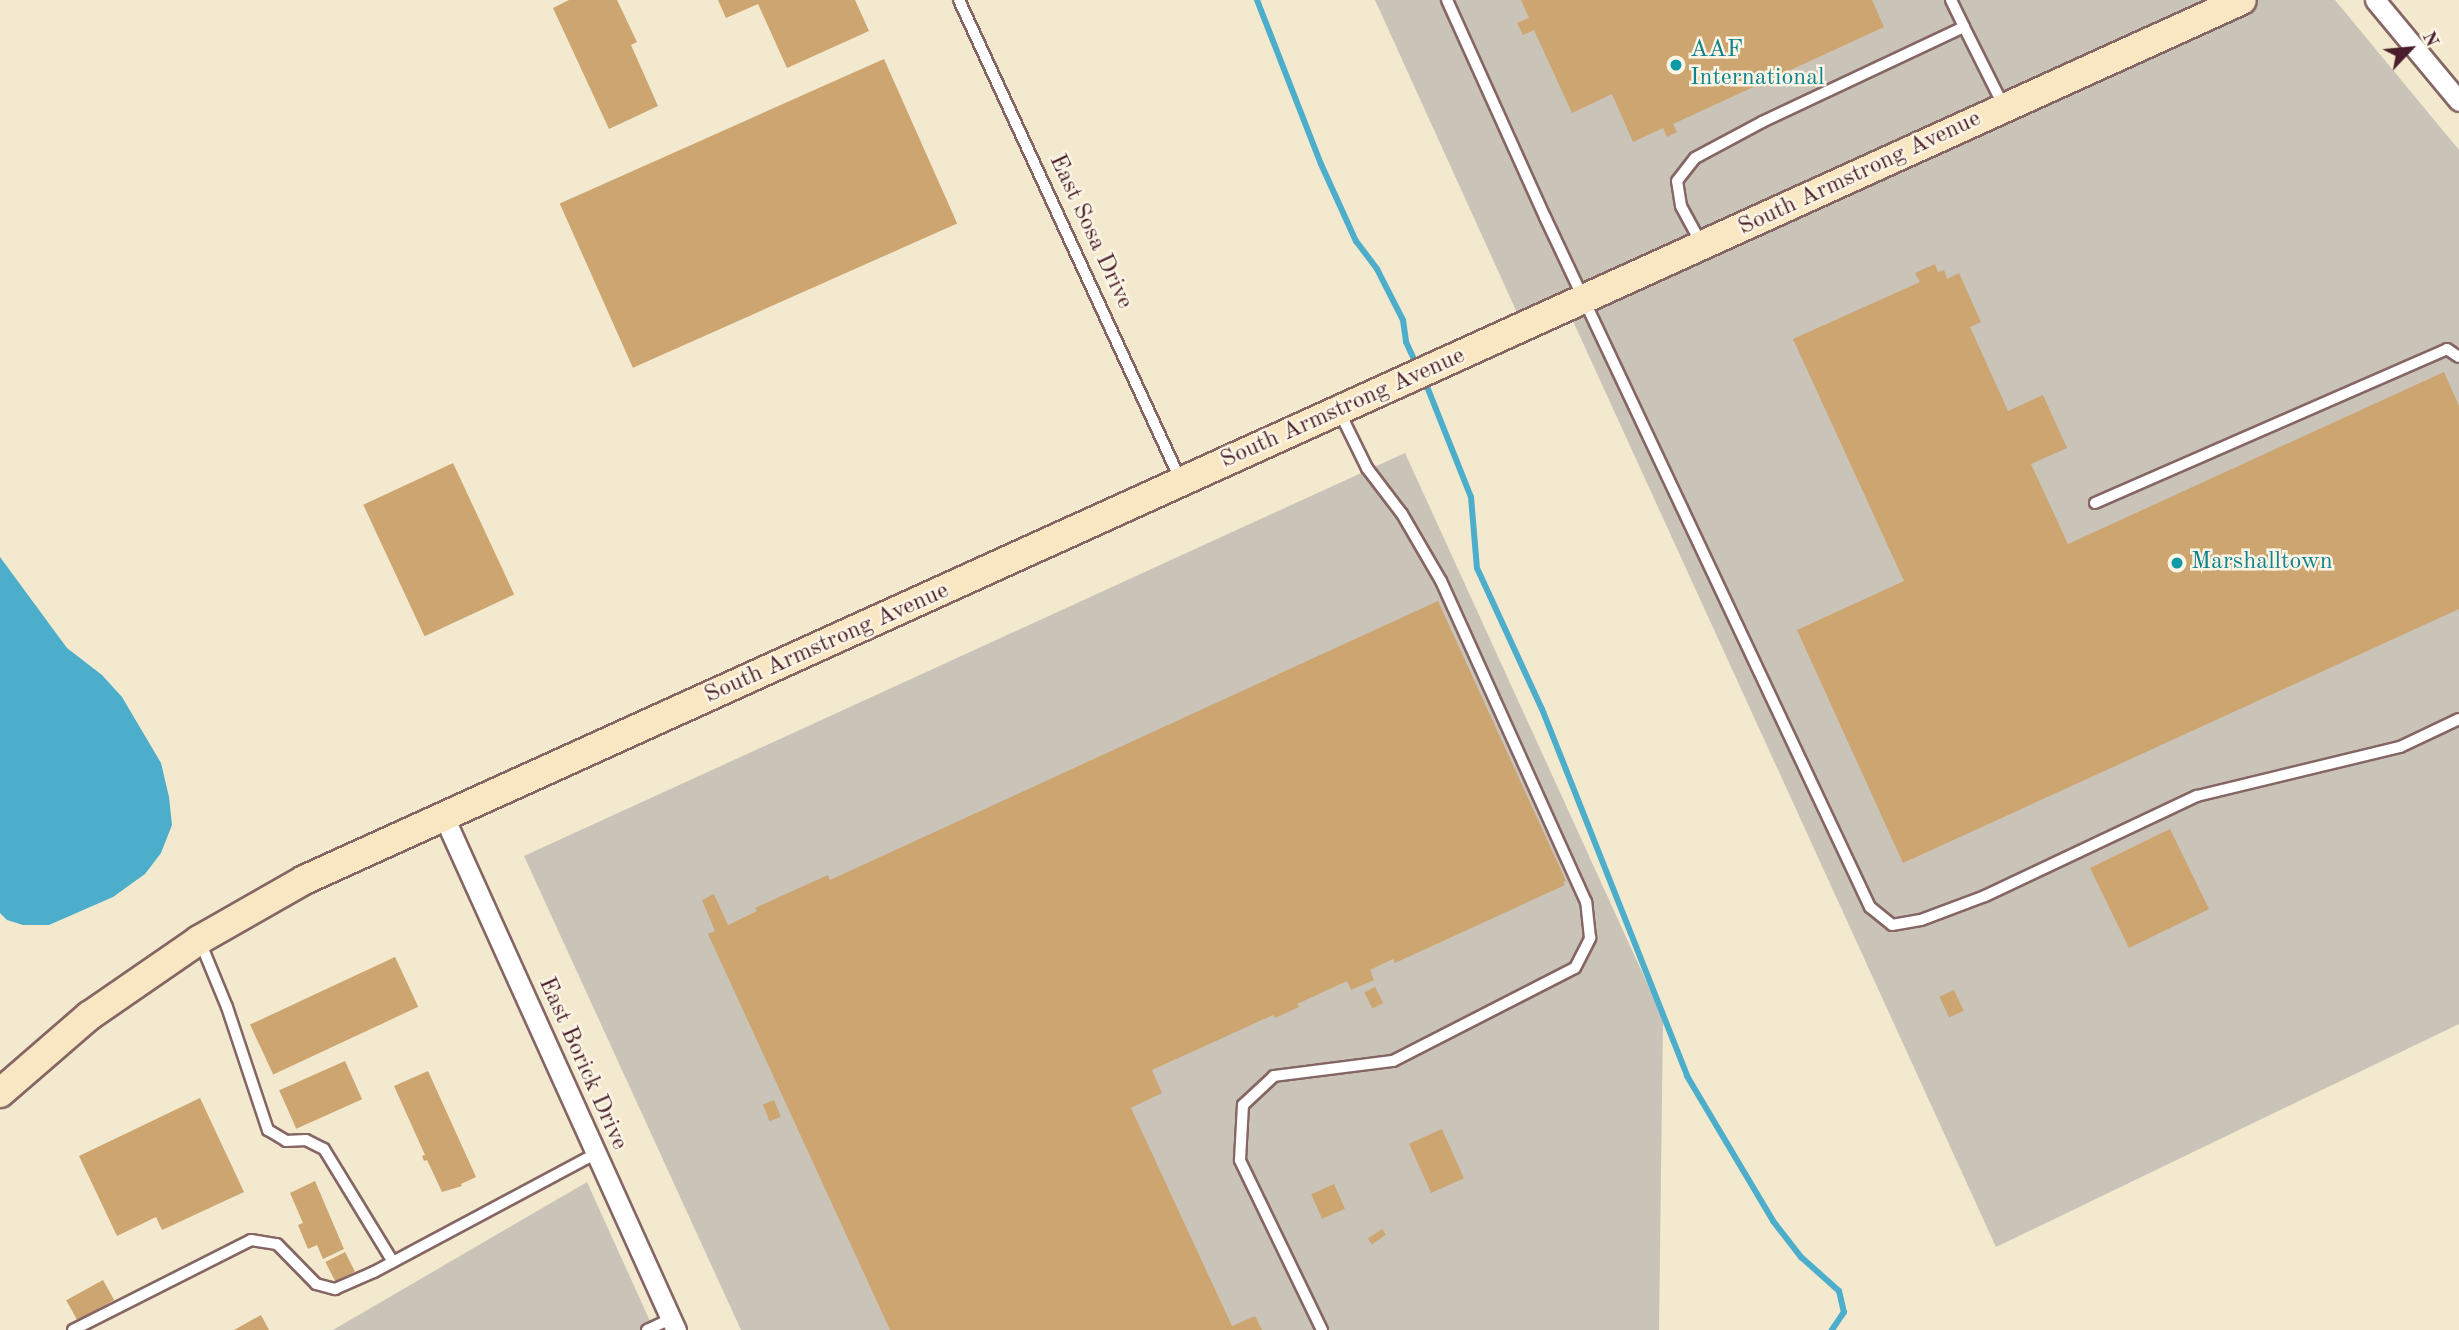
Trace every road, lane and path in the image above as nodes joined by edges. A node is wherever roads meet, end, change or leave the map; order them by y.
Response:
1 (960, 0) edge
2 (1447, 0) edge
3 (1951, 0) edge
4 (2242, 0) edge
5 (2375, 0) edge
6 (1964, 27) junction
7 (2459, 101) edge
8 (2005, 108) junction
9 (1703, 246) junction
10 (1583, 300) junction
11 (2459, 357) edge
12 (1339, 411) junction
13 (1182, 482) junction
14 (2095, 503) dead end
15 (2459, 719) edge
16 (444, 817) junction
17 (199, 940) junction
18 (0, 1093) edge
19 (595, 1154) junction
20 (393, 1262) junction
21 (673, 1324) edge
22 (73, 1330) edge
23 (647, 1330) edge
24 (1322, 1330) edge

1 - 13 lane, East Sosa Drive
2 - 10 lane
3 - 6 lane
4 - 8 street, South Armstrong Avenue
5 - 7 street
6 - 8 lane
6 - 9 lane
8 - 9 street, South Armstrong Avenue
9 - 10 street, South Armstrong Avenue
10 - 12 street, South Armstrong Avenue
10 - 15 lane
11 - 14 lane
12 - 13 street, South Armstrong Avenue
12 - 24 lane
13 - 16 street, South Armstrong Avenue
16 - 17 street, South Armstrong Avenue
16 - 19 street, East Borick Drive
17 - 18 street, South Armstrong Avenue
17 - 20 lane
19 - 20 lane
19 - 21 street, East Borick Drive
20 - 22 lane
21 - 23 lane

